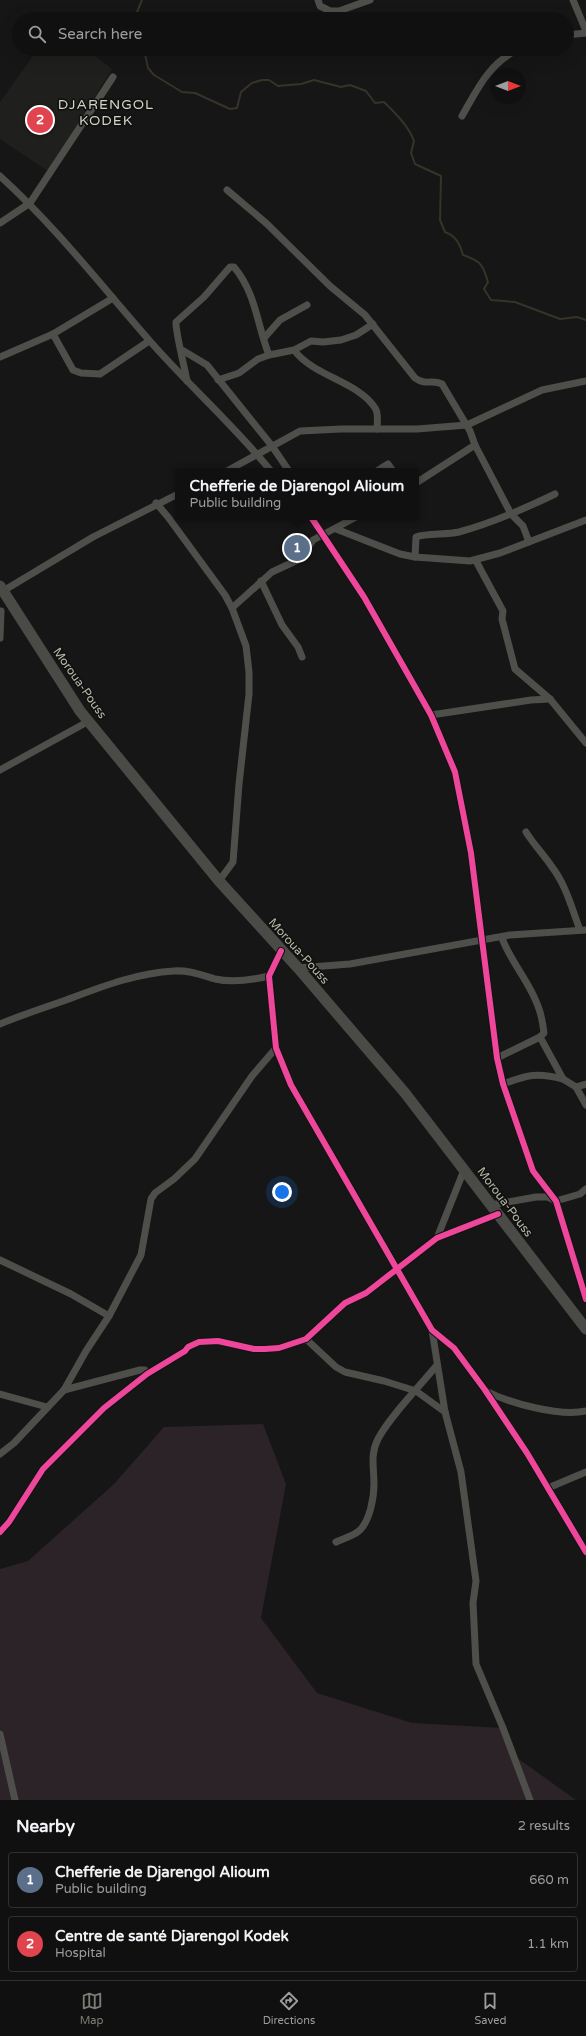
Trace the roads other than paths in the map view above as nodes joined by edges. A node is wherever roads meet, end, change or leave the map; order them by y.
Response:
1 (318, 0) edge
2 (370, 0) edge
3 (573, 0) edge
4 (586, 32) edge
5 (574, 34) edge
6 (506, 56) edge
7 (113, 77) dead end
8 (462, 116) dead end
9 (0, 176) edge
10 (227, 190) dead end
11 (30, 203) junction
12 (0, 223) edge
13 (113, 298) junction
14 (307, 305) dead end
15 (373, 324) junction
16 (52, 334) junction
17 (264, 337) junction
18 (149, 341) junction
19 (182, 350) junction
20 (294, 350) junction
21 (269, 354) junction
22 (0, 357) edge
23 (218, 380) junction
24 (187, 381) junction
25 (586, 381) edge
26 (467, 425) junction
27 (377, 429) junction
28 (474, 444) junction
29 (272, 446) junction
30 (258, 455) junction
31 (233, 468) edge
32 (269, 468) edge
33 (288, 468) edge
34 (381, 468) edge
35 (391, 468) edge
36 (419, 480) edge
37 (555, 494) dead end
38 (175, 495) edge
39 (156, 504) junction
40 (511, 514) junction
41 (313, 520) edge
42 (351, 520) edge
43 (586, 520) edge
44 (336, 529) junction
45 (322, 536) junction
46 (529, 542) junction
47 (415, 557) junction
48 (476, 561) junction
49 (261, 581) junction
50 (4, 592) edge
51 (232, 608) junction
52 (1, 611) edge
53 (0, 638) edge
54 (302, 657) dead end
55 (550, 699) junction
56 (431, 715) junction
57 (89, 721) junction
58 (586, 743) edge
59 (0, 770) edge
60 (526, 832) dead end
61 (219, 881) junction
62 (583, 930) edge
63 (502, 938) junction
64 (482, 942) junction
65 (281, 951) junction
66 (298, 968) junction
67 (269, 976) junction
68 (0, 1024) edge
69 (540, 1037) junction
70 (276, 1048) junction
71 (497, 1058) junction
72 (562, 1079) junction
73 (503, 1084) junction
74 (586, 1084) edge
75 (576, 1088) junction
76 (586, 1105) edge
77 (464, 1170) junction
78 (586, 1189) edge
79 (556, 1201) junction
80 (491, 1205) junction
81 (498, 1214) junction
82 (437, 1238) junction
83 (0, 1260) edge
84 (397, 1270) junction
85 (586, 1299) edge
86 (109, 1316) junction
87 (586, 1329) edge
88 (432, 1330) junction
89 (306, 1339) junction
90 (437, 1365) junction
91 (147, 1374) junction
92 (64, 1390) junction
93 (485, 1390) junction
94 (416, 1391) junction
95 (0, 1394) edge
96 (47, 1407) junction
97 (586, 1411) edge
98 (444, 1412) junction
99 (0, 1454) edge
100 (586, 1472) edge
101 (548, 1488) junction
102 (0, 1532) edge
103 (336, 1542) dead end
104 (586, 1552) edge
105 (0, 1734) edge
106 (15, 1800) edge
107 (530, 1800) edge

1 - 2 street
3 - 4 street
4 - 5 street
6 - 8 street
7 - 11 street
9 - 11 street
10 - 15 street
11 - 12 street
11 - 13 street
13 - 16 street
13 - 18 street
14 - 17 street
15 - 20 street
15 - 26 street
16 - 18 street
16 - 22 street
17 - 19 street
17 - 21 street
18 - 24 street
19 - 23 street
19 - 24 street
20 - 21 street
20 - 27 street
21 - 23 street
23 - 29 street
24 - 30 street
25 - 26 street
26 - 27 street
26 - 28 street
27 - 29 street
28 - 36 street
28 - 40 street
29 - 30 street
29 - 33 street
30 - 31 street
30 - 32 street
34 - 35 street
37 - 40 street
38 - 39 street
39 - 50 street
39 - 51 street
40 - 46 street
40 - 47 street
41 - 45 street
42 - 44 street
43 - 46 street
44 - 45 street
44 - 47 street
45 - 49 street
45 - 56 street
46 - 48 street
47 - 48 street
48 - 55 street
49 - 51 street
49 - 54 street
50 - 52 street
50 - 57 main road, Moroua-Pouss
51 - 61 street
52 - 53 street
55 - 56 street
55 - 58 street
56 - 64 street
57 - 59 street
57 - 61 main road, Moroua-Pouss
60 - 62 street
61 - 65 main road, Moroua-Pouss
62 - 63 street
63 - 64 street
63 - 69 street
64 - 66 street
64 - 71 street
65 - 66 main road, Moroua-Pouss
65 - 67 street
66 - 77 main road, Moroua-Pouss
67 - 68 street
67 - 70 street
69 - 71 street
69 - 72 street
70 - 84 street
70 - 86 street
71 - 73 street
72 - 73 street
72 - 75 street
73 - 79 street
74 - 75 street
75 - 76 street
77 - 80 main road, Moroua-Pouss
77 - 82 street
78 - 79 street
79 - 80 street
79 - 85 street
80 - 81 main road, Moroua-Pouss
81 - 82 street
81 - 87 main road, Moroua-Pouss
82 - 84 street
83 - 86 street
84 - 88 street
84 - 89 street
86 - 92 street
88 - 90 street
88 - 93 street
89 - 91 street
89 - 94 street
90 - 94 street
90 - 98 street
91 - 92 street
91 - 102 street
92 - 96 street
93 - 97 street
93 - 101 street
94 - 98 street
94 - 103 street
95 - 96 street
96 - 99 street
98 - 107 street
100 - 101 street
101 - 104 street
105 - 106 street

